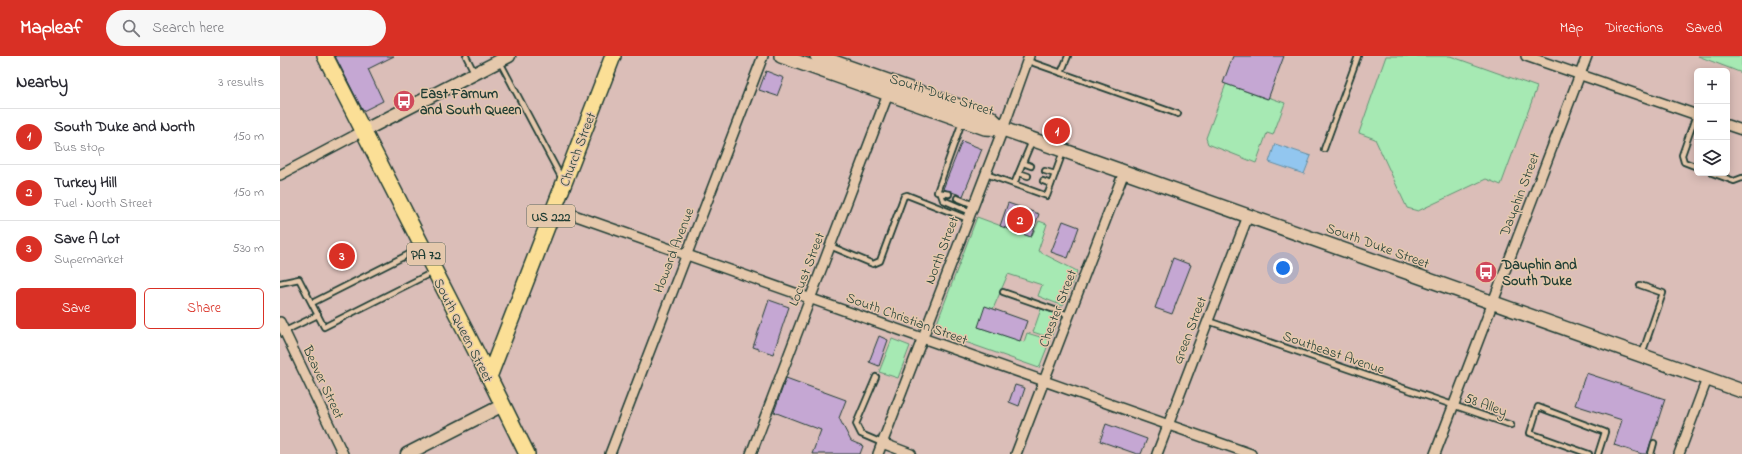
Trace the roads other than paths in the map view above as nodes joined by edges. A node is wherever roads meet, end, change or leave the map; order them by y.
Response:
1 (325, 56) edge
2 (466, 56) edge
3 (613, 56) edge
4 (763, 56) edge
5 (782, 56) edge
6 (817, 56) edge
7 (1068, 56) edge
8 (1358, 56) edge
9 (1526, 56) edge
10 (1587, 56) edge
11 (502, 58) edge
12 (1028, 58) edge
13 (1061, 73) junction
14 (475, 74) junction
15 (1580, 75) junction
16 (888, 94) junction
17 (1178, 114) dead end
18 (1694, 114) edge
19 (962, 120) junction
20 (1694, 123) edge
21 (1730, 126) edge
22 (1004, 129) junction
23 (1742, 130) edge
24 (363, 131) junction
25 (1033, 139) junction
26 (1324, 149) dead end
27 (1064, 150) junction
28 (1023, 163) junction
29 (1031, 166) dead end
30 (1694, 166) edge
31 (1045, 171) dead end
32 (1124, 172) junction
33 (1018, 173) junction
34 (986, 174) junction
35 (1055, 174) junction
36 (280, 175) edge
37 (1028, 176) dead end
38 (1721, 176) edge
39 (1742, 178) edge
40 (1043, 181) dead end
41 (563, 182) junction
42 (1014, 184) junction
43 (1051, 184) junction
44 (939, 193) junction
45 (949, 194) dead end
46 (957, 198) dead end
47 (554, 208) junction
48 (971, 212) junction
49 (1248, 216) junction
50 (830, 246) junction
51 (422, 247) junction
52 (686, 255) junction
53 (435, 272) junction
54 (280, 283) edge
55 (1640, 285) dead end
56 (1003, 292) dead end
57 (810, 298) junction
58 (1493, 302) junction
59 (312, 303) junction
60 (318, 315) junction
61 (1070, 315) junction
62 (1208, 321) junction
63 (280, 322) edge
64 (285, 332) junction
65 (923, 338) junction
66 (1642, 355) junction
67 (489, 377) junction
68 (876, 377) dead end
69 (1707, 379) junction
70 (1044, 380) junction
71 (1742, 390) edge
72 (1454, 404) junction
73 (502, 405) junction
74 (1511, 424) dead end
75 (1168, 425) junction
76 (882, 443) junction
77 (1654, 443) dead end
78 (1572, 449) junction
79 (1229, 450) edge
80 (343, 454) edge
81 (407, 454) edge
82 (527, 454) edge
83 (610, 454) edge
84 (751, 454) edge
85 (878, 454) edge
86 (911, 454) edge
87 (1016, 454) edge
88 (1157, 454) edge
89 (1251, 454) edge
90 (1435, 454) edge
91 (1570, 454) edge
92 (1589, 454) edge
93 (1598, 454) edge
94 (1651, 454) edge
95 (1679, 454) edge

1 - 24 main road, South Queen Street / PA 72
2 - 14 lane
3 - 41 main road, Church Street / US 222
4 - 52 street, Howard Avenue
5 - 16 main road, South Duke Street
6 - 22 main road, South Duke Street
7 - 13 lane
8 - 26 lane
9 - 15 street
10 - 15 street, Dauphin Street
11 - 14 street
11 - 41 lane
12 - 13 lane
12 - 22 street, North Street
13 - 17 lane
14 - 24 street
15 - 18 street
15 - 58 street, Dauphin Street
16 - 19 main road, South Duke Street
16 - 50 street, Locust Street
19 - 22 main road, South Duke Street
19 - 44 lane
20 - 30 lane
21 - 23 street
22 - 25 main road, South Duke Street
22 - 34 street, North Street
24 - 36 street
24 - 51 main road, South Queen Street / PA 72
25 - 27 main road, South Duke Street
25 - 28 lane
27 - 32 main road, South Duke Street
27 - 35 lane
28 - 29 lane
28 - 33 lane
31 - 35 lane
32 - 49 main road, South Duke Street
32 - 61 street, Chester Street
33 - 37 lane
33 - 42 lane
34 - 42 lane
34 - 48 street, North Street
35 - 43 lane
38 - 39 lane
40 - 43 lane
41 - 47 main road, Church Street / US 222
42 - 43 lane
44 - 45 lane
44 - 48 lane
46 - 48 lane
47 - 52 street, South Christian Street
47 - 67 main road, Church Street / US 222
48 - 50 lane
48 - 65 street, North Street
49 - 58 main road, South Duke Street
49 - 62 street, Green Street
50 - 57 street, Locust Street
51 - 53 main road, South Queen Street / PA 72
51 - 59 lane
52 - 57 street, South Christian Street
52 - 83 street, Howard Avenue
53 - 60 lane
53 - 67 main road, South Queen Street / PA 72
54 - 59 lane
55 - 66 lane
56 - 61 lane
57 - 65 street, South Christian Street
57 - 84 street, Locust Street
58 - 66 main road, South Duke Street
58 - 72 street, Dauphin Street
59 - 60 lane
60 - 64 lane
61 - 70 street, Chester Street
62 - 72 lane, Southeast Avenue
62 - 75 street, Green Street
63 - 64 street, Beaver Street
64 - 80 street, Beaver Street
65 - 70 street, South Christian Street
65 - 76 street, North Street
66 - 69 main road, South Duke Street
67 - 73 main road, South Queen Street
68 - 76 lane
69 - 71 main road, South Duke Street
69 - 95 street
70 - 75 street, South Christian Street
70 - 87 street, Chester Street
72 - 74 lane, 58 Alley
72 - 90 street, Dauphin Street
73 - 81 street
73 - 82 main road, South Queen Street
75 - 79 street, South Christian Street
75 - 88 street, Green Street
76 - 85 street, North Street
76 - 86 street
77 - 94 lane
78 - 91 lane
78 - 92 lane
78 - 93 lane
79 - 89 street, South Christian Street

